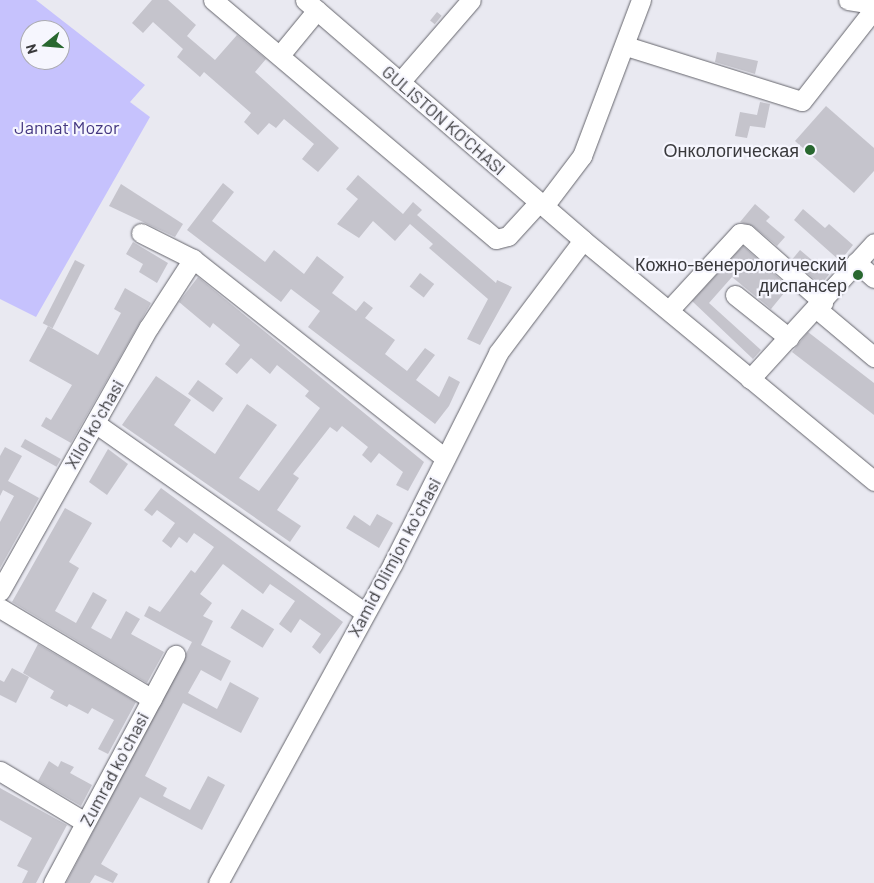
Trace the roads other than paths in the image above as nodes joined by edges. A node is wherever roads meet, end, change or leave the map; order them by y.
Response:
1 (213, 0) edge
2 (471, 0) edge
3 (641, 0) edge
4 (848, 0) edge
5 (874, 4) edge
6 (311, 5) edge
7 (874, 9) edge
8 (626, 46) junction
9 (280, 55) junction
10 (400, 82) junction
11 (541, 204) junction
12 (141, 233) dead end
13 (583, 240) junction
14 (874, 243) edge
15 (193, 260) junction
16 (856, 262) junction
17 (874, 278) edge
18 (735, 296) dead end
19 (820, 306) junction
20 (670, 309) junction
21 (789, 338) junction
22 (874, 357) edge
23 (750, 379) junction
24 (95, 423) junction
25 (445, 458) junction
26 (874, 481) edge
27 (0, 591) edge
28 (0, 608) edge
29 (365, 613) junction
30 (175, 655) dead end
31 (152, 699) junction
32 (0, 770) edge
33 (86, 822) junction
34 (52, 883) edge
35 (218, 883) edge

1 - 9 street
2 - 10 street
3 - 8 street
4 - 5 street
6 - 9 street
6 - 10 street, GULISTON KO'CHASI
7 - 8 street
8 - 11 street
9 - 11 street
10 - 11 street, GULISTON KO'CHASI
11 - 13 street, GULISTON KO'CHASI
12 - 15 street
13 - 20 street, GULISTON KO'CHASI
13 - 25 street, Xamid Olimjon koʻchasi
14 - 16 street
15 - 24 street, Xilol koʻchasi
15 - 25 street
16 - 17 street
16 - 19 street
18 - 21 street
19 - 20 street
19 - 21 street
19 - 22 street
20 - 23 street, GULISTON KO'CHASI
21 - 23 street
23 - 26 street, GULISTON KO'CHASI
24 - 27 street, Xilol koʻchasi
24 - 29 street
25 - 29 street, Xamid Olimjon koʻchasi
28 - 31 street
29 - 35 street, Xamid Olimjon koʻchasi
30 - 31 street, Zumrad koʻchasi
31 - 33 street, Zumrad koʻchasi
32 - 33 street
33 - 34 street, Zumrad koʻchasi

